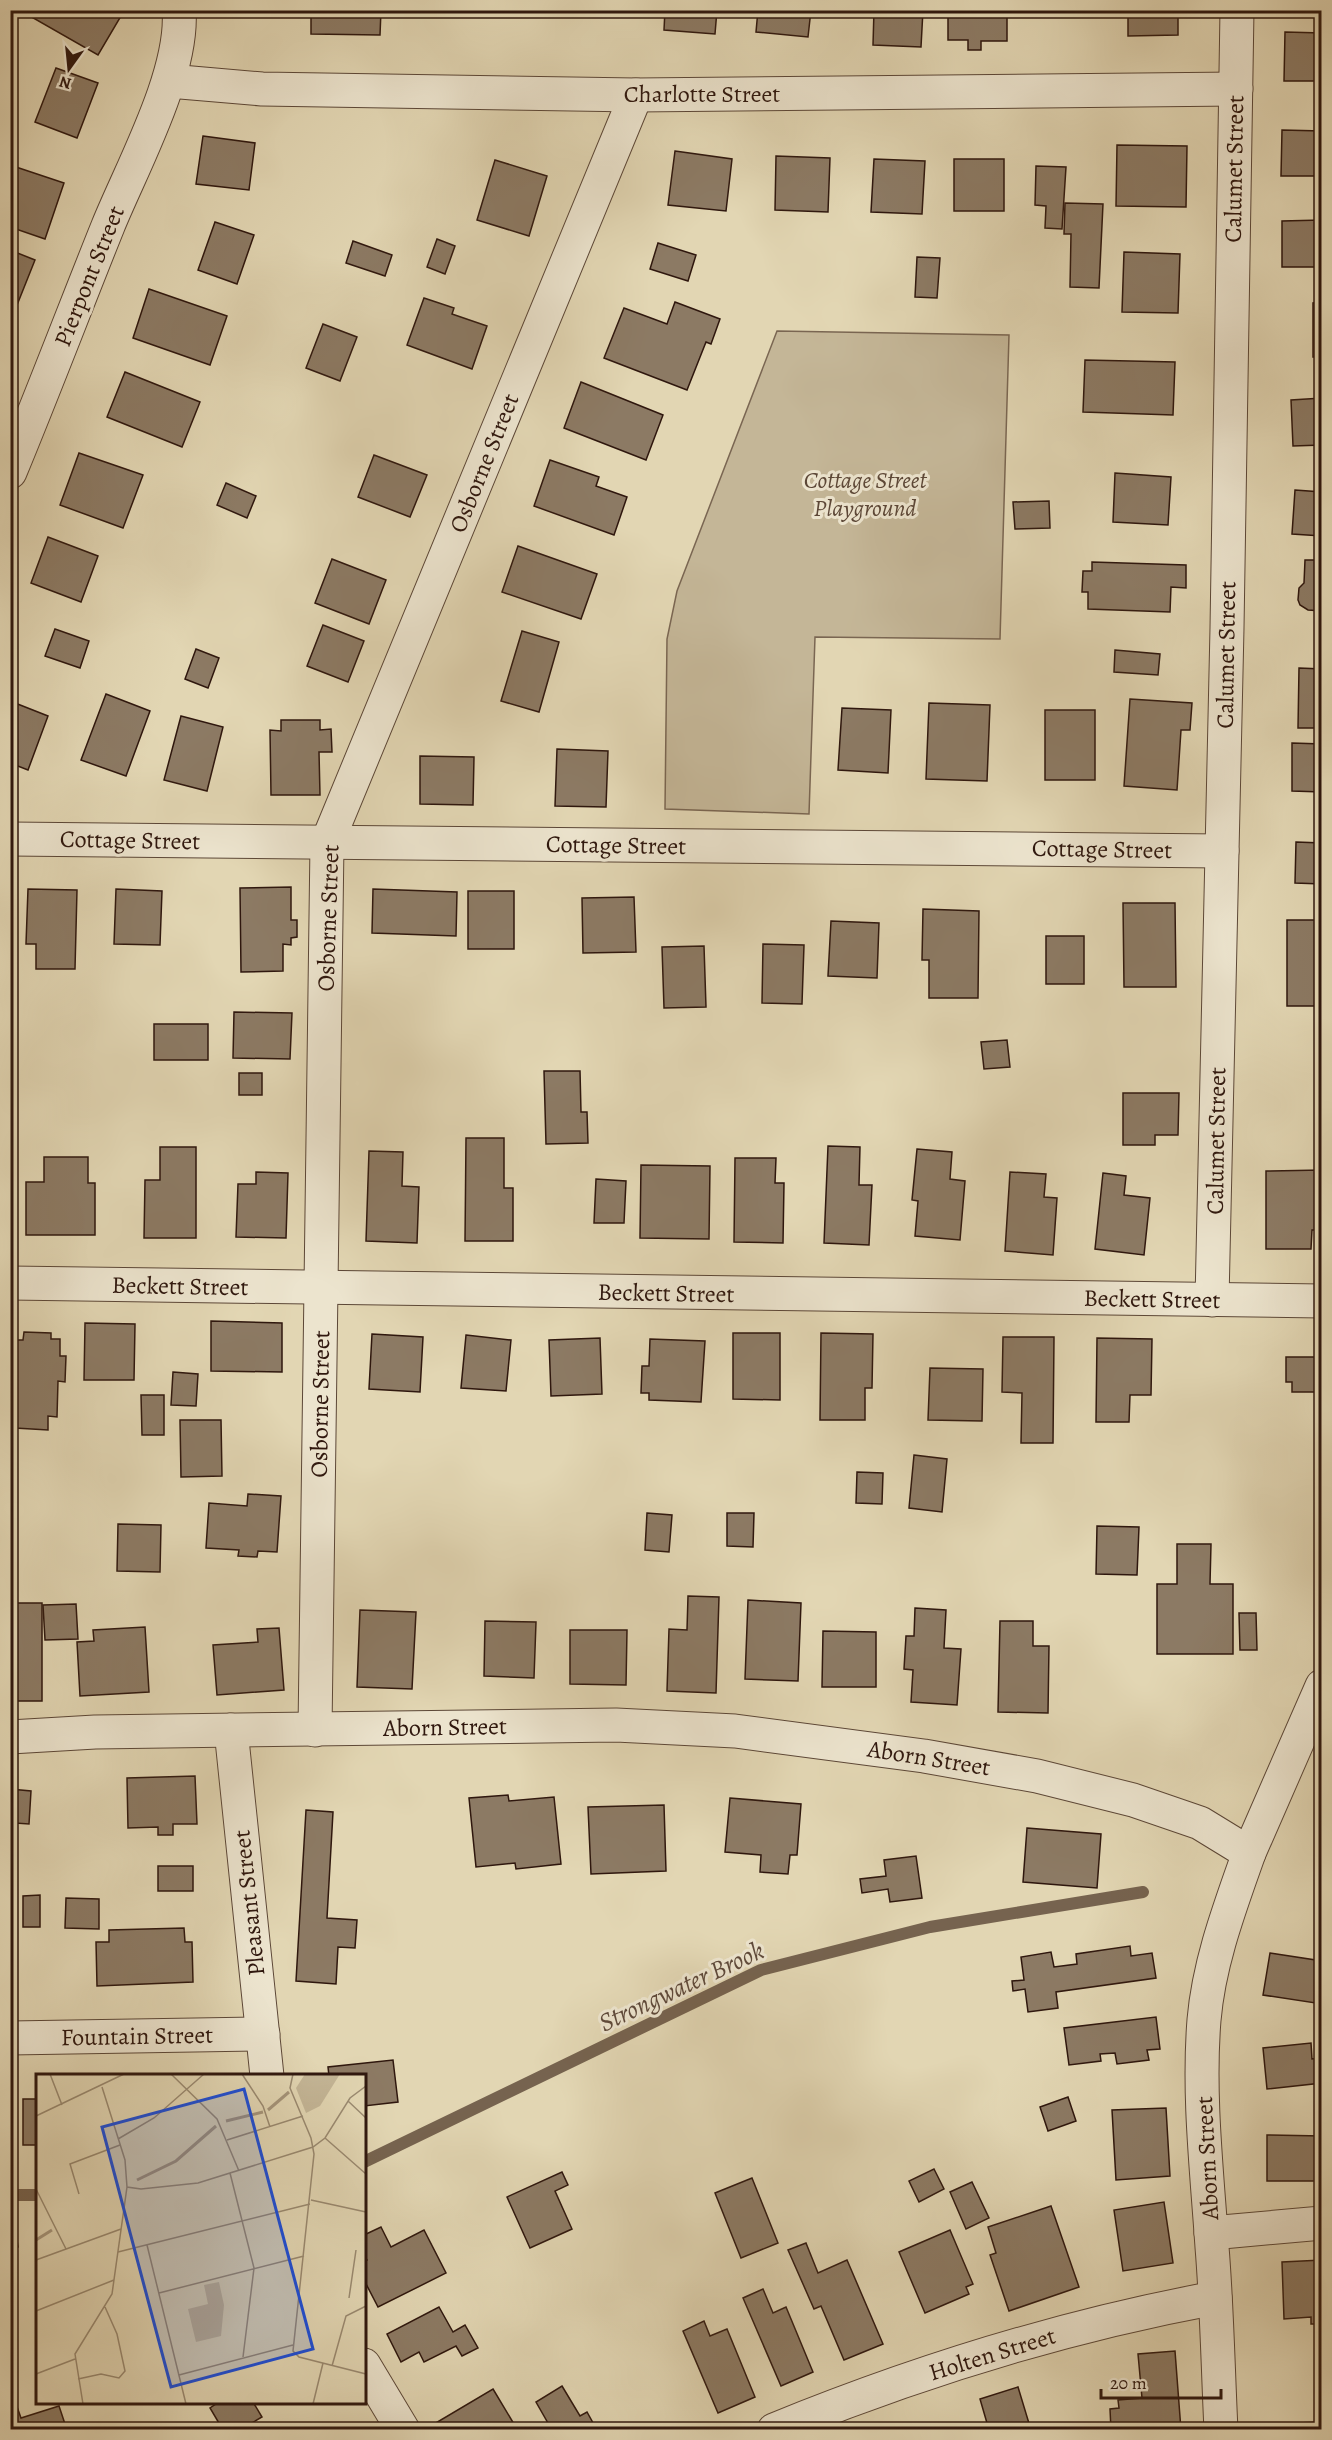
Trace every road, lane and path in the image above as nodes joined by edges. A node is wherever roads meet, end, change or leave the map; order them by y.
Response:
1 (179, 10) edge
2 (1237, 10) edge
3 (169, 81) junction
4 (1236, 89) junction
5 (636, 95) junction
6 (10, 472) edge
7 (10, 839) edge
8 (327, 843) junction
9 (1222, 850) junction
10 (10, 1283) edge
11 (322, 1288) junction
12 (1212, 1300) junction
13 (1322, 1301) edge
14 (1322, 1686) edge
15 (231, 1730) junction
16 (315, 1730) junction
17 (10, 1737) edge
18 (1249, 1853) junction
19 (263, 2034) junction
20 (10, 2037) edge
21 (267, 2074) edge
22 (1322, 2223) edge
23 (1211, 2233) junction
24 (1215, 2298) junction
25 (366, 2369) edge
26 (403, 2430) edge
27 (774, 2430) edge
28 (1221, 2430) edge

1 - 3 street, Pierpont Street
2 - 4 street, Calumet Street
3 - 5 street, Charlotte Street
3 - 6 street, Pierpont Street
4 - 5 street, Charlotte Street
4 - 9 street, Calumet Street
5 - 8 street, Osborne Street
7 - 8 street, Cottage Street
8 - 9 street, Cottage Street
8 - 11 street, Osborne Street
9 - 12 street, Calumet Street
10 - 11 street, Beckett Street
11 - 12 street, Beckett Street
11 - 16 street, Osborne Street
12 - 13 street, Beckett Street
14 - 18 street
15 - 16 street, Aborn Street
15 - 17 street, Aborn Street
15 - 19 street, Pleasant Street
16 - 18 street, Aborn Street
18 - 23 street, Aborn Street
19 - 20 street, Fountain Street
19 - 21 street, Pleasant Street
22 - 23 street
23 - 24 street, Aborn Street
24 - 27 street, Holten Street
24 - 28 street, Aborn Street
25 - 26 street

